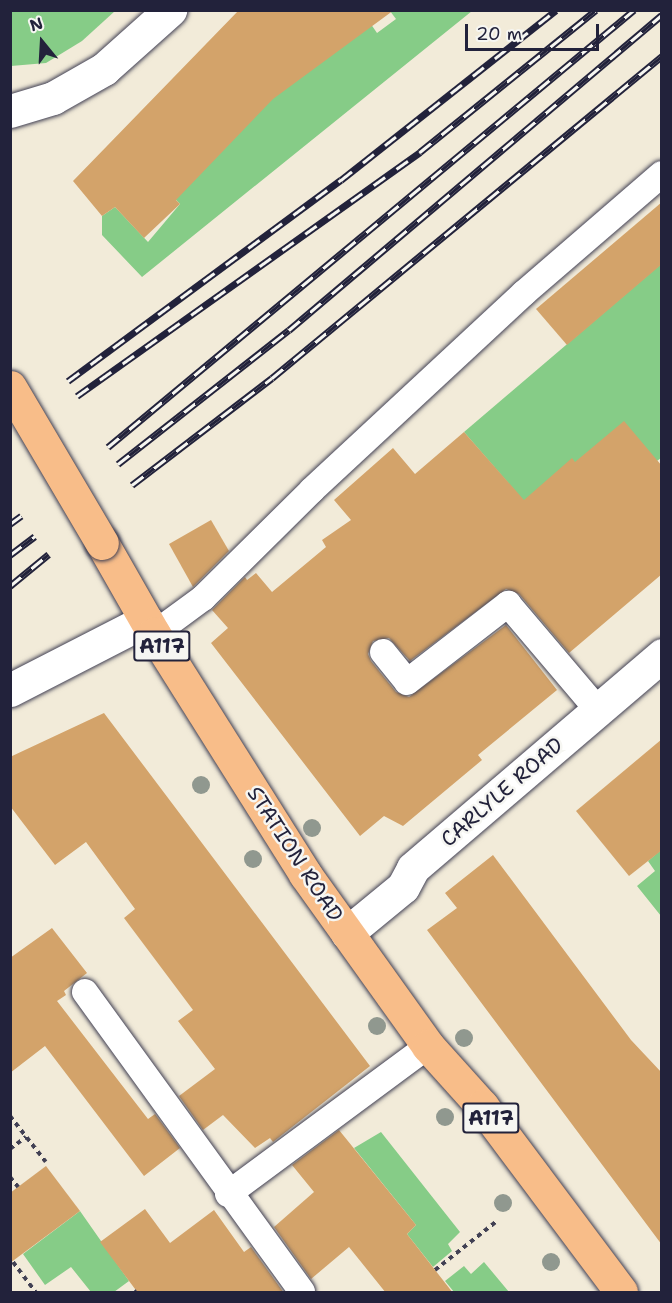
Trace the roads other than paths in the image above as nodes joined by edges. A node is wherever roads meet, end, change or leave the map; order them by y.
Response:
1 (170, 10) edge
2 (10, 111) edge
3 (662, 174) edge
4 (10, 387) edge
5 (150, 627) junction
6 (383, 652) dead end
7 (662, 655) edge
8 (10, 690) edge
9 (598, 710) junction
10 (347, 933) junction
11 (85, 992) dead end
12 (428, 1046) junction
13 (228, 1194) junction
14 (302, 1293) edge
15 (621, 1293) edge

1 - 2 street
3 - 5 lane
4 - 5 main road, STATION ROAD / A117, bridge
5 - 8 street
5 - 10 main road, STATION ROAD / A117
6 - 9 lane
7 - 9 street, CARLYLE ROAD
9 - 10 street, CARLYLE ROAD
10 - 12 main road, STATION ROAD / A117
11 - 13 lane
12 - 13 lane
12 - 15 main road, STATION ROAD / A117
13 - 14 lane

